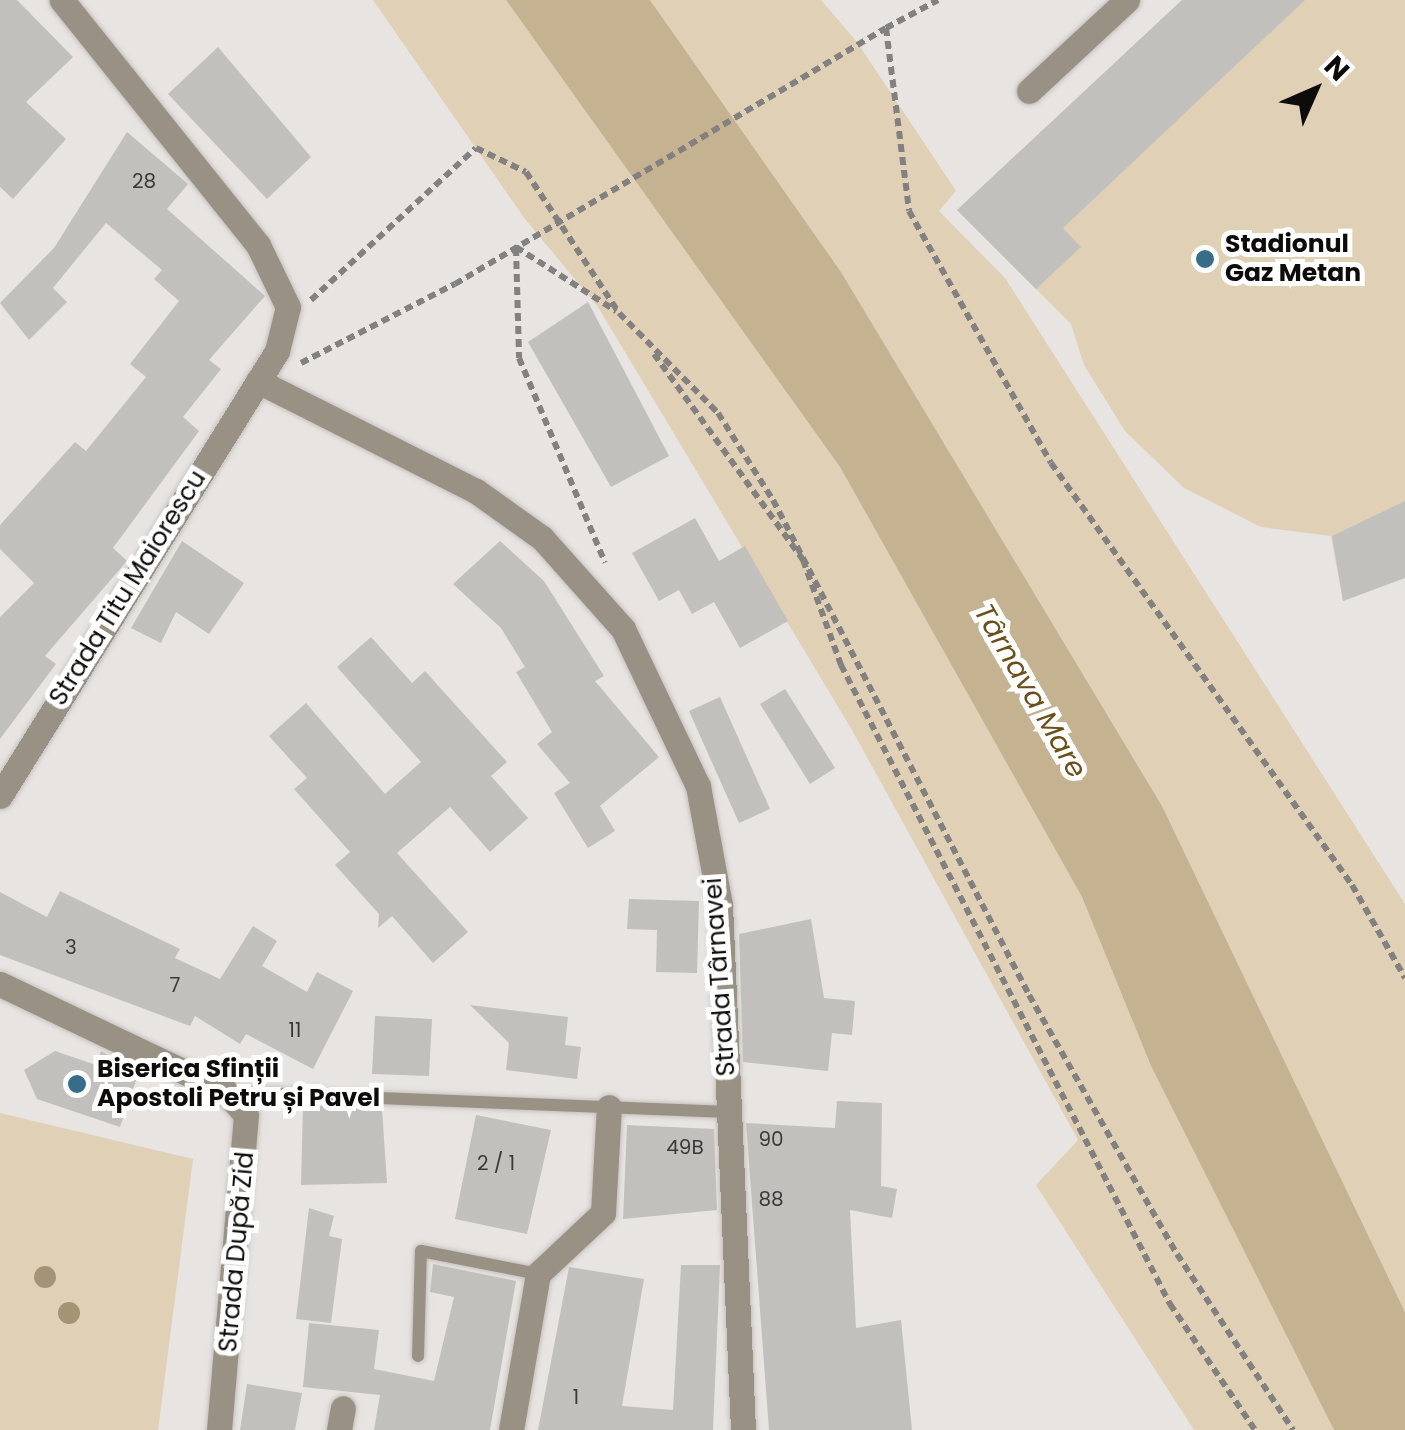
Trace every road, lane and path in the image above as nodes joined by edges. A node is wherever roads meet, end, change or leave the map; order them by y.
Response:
1 (62, 0) edge
2 (938, 0) edge
3 (1128, 0) edge
4 (886, 28) junction
5 (1029, 91) dead end
6 (516, 247) junction
7 (519, 358) dead end
8 (258, 381) junction
9 (0, 796) edge
10 (1405, 978) edge
11 (0, 984) edge
12 (226, 1092) junction
13 (608, 1107) junction
14 (729, 1112) junction
15 (538, 1274) junction
16 (418, 1356) dead end
17 (218, 1430) edge
18 (511, 1430) edge
19 (743, 1430) edge
20 (1256, 1430) edge

1 - 8 street, Strada Titu Maiorescu
2 - 4 path
3 - 5 street
4 - 6 path
4 - 10 path
6 - 7 path
6 - 8 path
6 - 20 path
8 - 9 street, Strada Titu Maiorescu
8 - 14 street, Strada Târnavei
11 - 12 street
12 - 13 lane
12 - 17 street, Strada După Zid
13 - 14 lane
13 - 15 street
14 - 19 street, Strada Târnavei
15 - 16 lane
15 - 18 street

